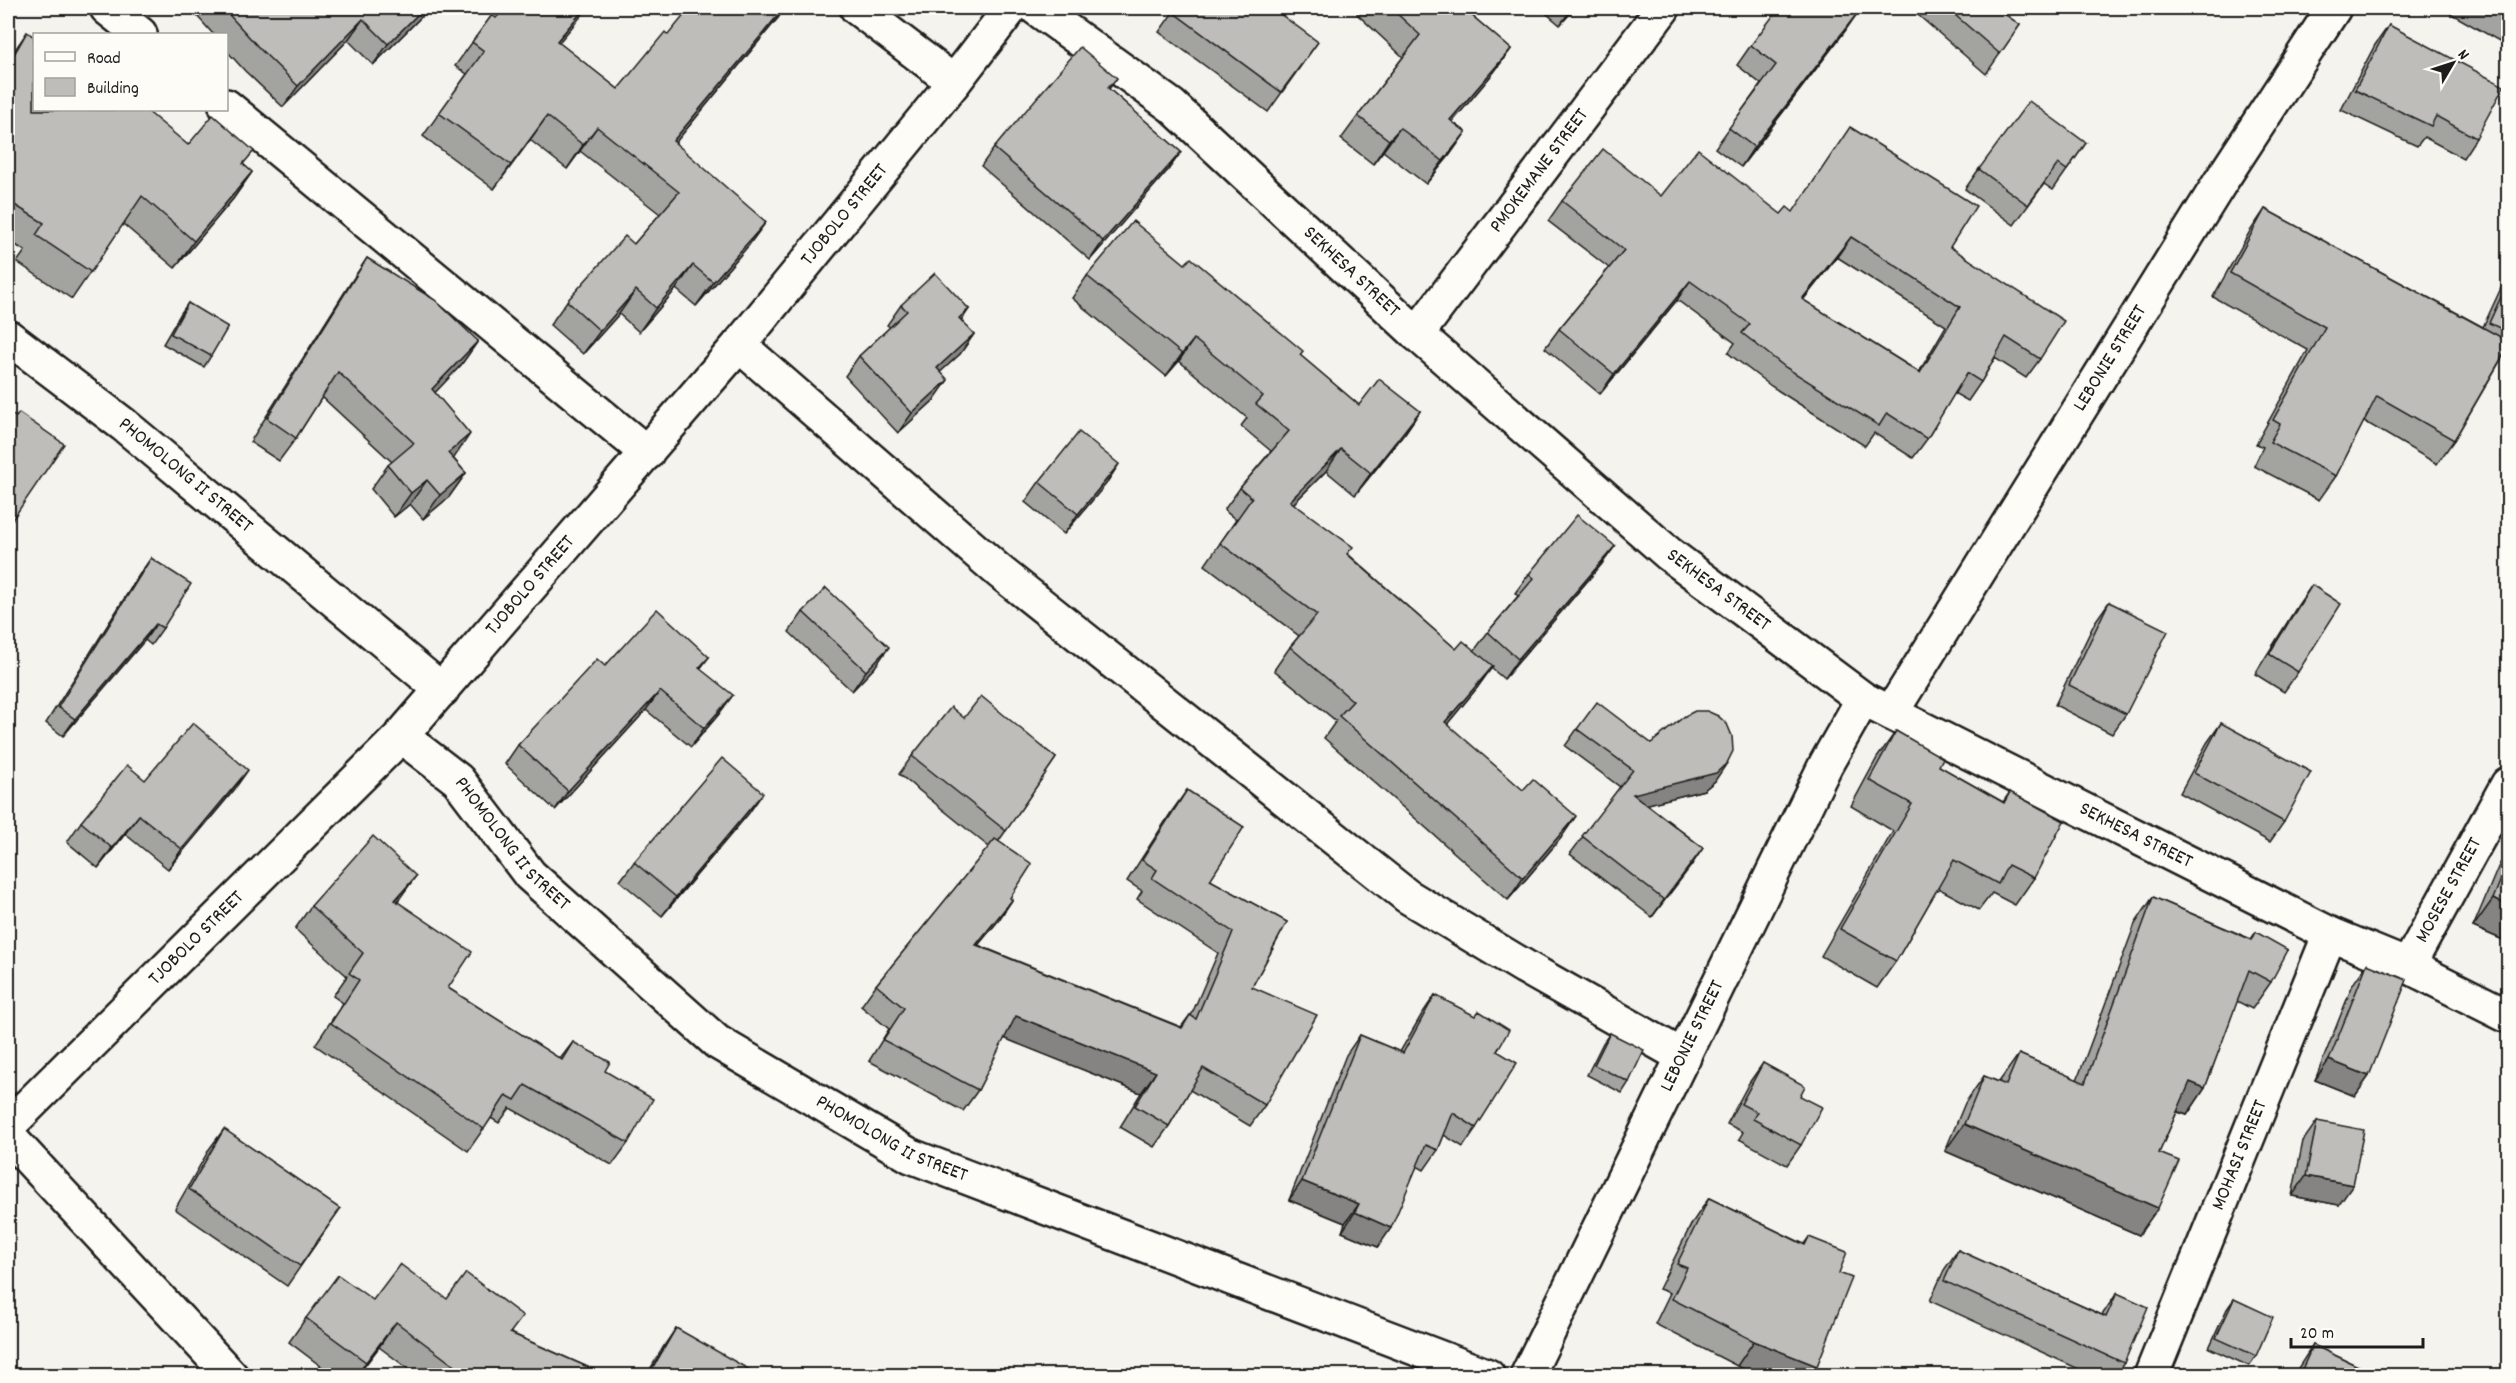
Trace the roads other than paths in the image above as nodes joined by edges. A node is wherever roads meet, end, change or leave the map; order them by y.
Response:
1 (107, 8) edge
2 (857, 8) edge
3 (1011, 8) edge
4 (1036, 8) edge
5 (1663, 8) edge
6 (2334, 8) edge
7 (139, 33) edge
8 (954, 82) junction
9 (228, 108) edge
10 (1417, 334) junction
11 (8, 337) edge
12 (739, 345) junction
13 (647, 453) junction
14 (442, 690) junction
15 (1877, 706) junction
16 (401, 736) junction
17 (2508, 784) edge
18 (2330, 934) junction
19 (2408, 966) junction
20 (2508, 1016) edge
21 (1684, 1056) junction
22 (8, 1126) edge
23 (8, 1136) edge
24 (231, 1376) edge
25 (1488, 1376) edge
26 (1527, 1376) edge
27 (2151, 1376) edge

1 - 7 street
2 - 8 street
3 - 8 street, TJOBOLO STREET
4 - 10 street, SEKHESA STREET
5 - 10 street, PMOKEMANE STREET
6 - 15 street, LEBONIE STREET
8 - 12 street, TJOBOLO STREET
9 - 13 street
10 - 15 street, SEKHESA STREET
11 - 14 street, PHOMOLONG II STREET
12 - 13 street, TJOBOLO STREET
12 - 21 street
13 - 14 street, TJOBOLO STREET
14 - 16 street, TJOBOLO STREET
15 - 18 street, SEKHESA STREET
15 - 21 street, LEBONIE STREET
16 - 22 street, TJOBOLO STREET
16 - 25 street, PHOMOLONG II STREET
17 - 19 street, MOSESE STREET
18 - 19 street, SEKHESA STREET
18 - 27 street, MOHASI STREET
19 - 20 street, SEKHESA STREET
21 - 26 street, LEBONIE STREET
23 - 24 street

